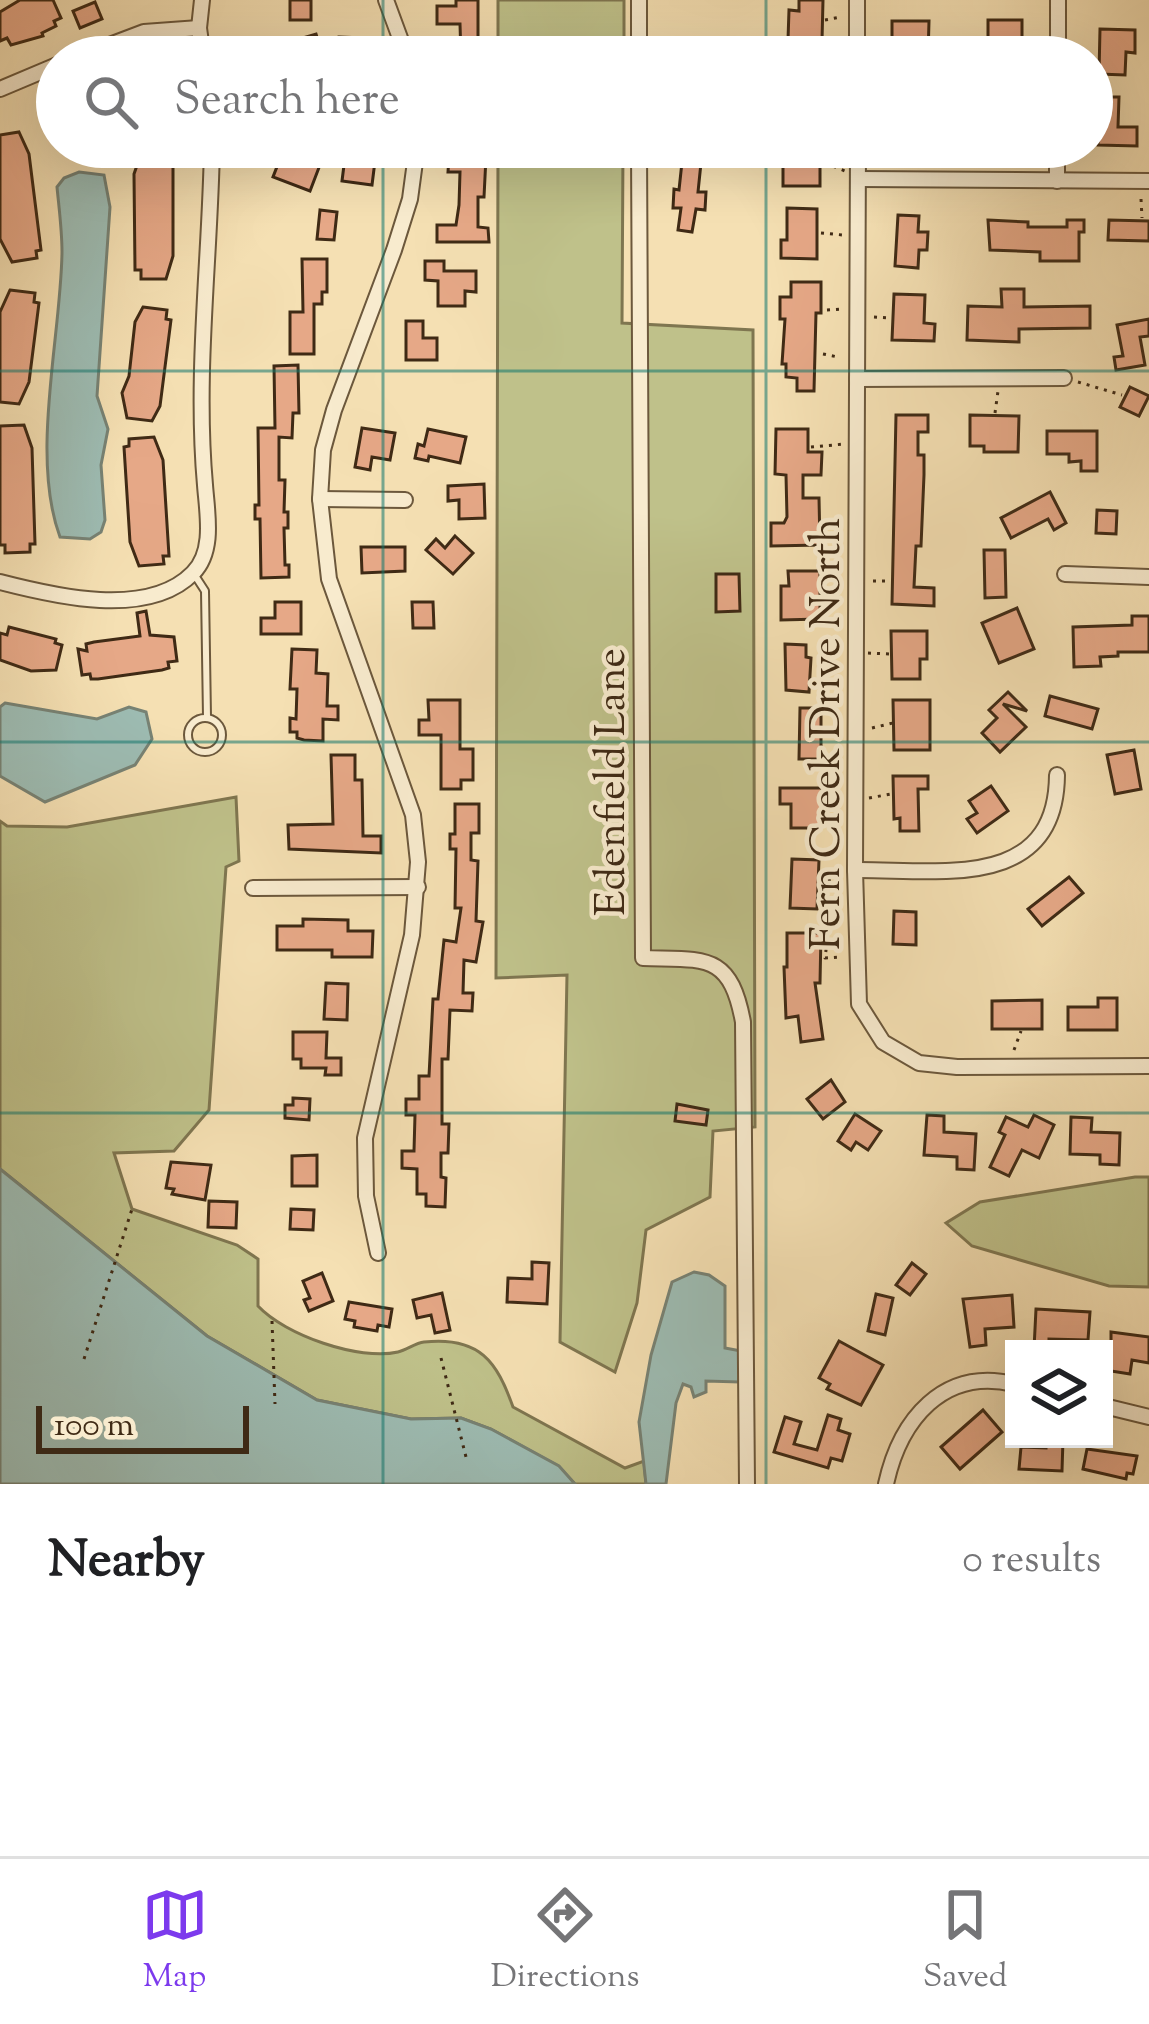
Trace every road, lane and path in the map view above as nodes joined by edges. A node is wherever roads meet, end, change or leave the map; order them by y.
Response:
1 (202, 0) edge
2 (386, 0) edge
3 (639, 0) edge
4 (857, 0) edge
5 (1058, 0) edge
6 (857, 17) junction
7 (826, 20) dead end
8 (199, 28) junction
9 (133, 36) edge
10 (200, 36) edge
11 (399, 36) edge
12 (639, 36) edge
13 (857, 36) edge
14 (1058, 36) edge
15 (36, 74) edge
16 (0, 89) edge
17 (212, 168) edge
18 (414, 168) edge
19 (639, 168) edge
20 (836, 168) edge
21 (858, 168) edge
22 (1057, 168) edge
23 (858, 176) junction
24 (1149, 181) edge
25 (1057, 182) junction
26 (1142, 199) dead end
27 (1142, 218) dead end
28 (820, 233) dead end
29 (857, 236) junction
30 (857, 309) junction
31 (826, 310) dead end
32 (874, 317) dead end
33 (890, 317) dead end
34 (823, 354) dead end
35 (838, 357) dead end
36 (998, 378) junction
37 (1064, 378) joint
38 (857, 380) junction
39 (1122, 395) dead end
40 (995, 413) dead end
41 (857, 444) junction
42 (811, 447) dead end
43 (320, 499) junction
44 (405, 500) dead end
45 (194, 573) junction
46 (1065, 574) dead end
47 (1149, 577) edge
48 (856, 580) junction
49 (889, 580) dead end
50 (0, 582) edge
51 (822, 599) dead end
52 (856, 599) junction
53 (856, 653) junction
54 (890, 654) dead end
55 (207, 718) junction
56 (893, 723) dead end
57 (856, 728) junction
58 (1057, 776) dead end
59 (891, 794) dead end
60 (856, 803) junction
61 (823, 808) dead end
62 (855, 874) junction
63 (821, 886) dead end
64 (418, 887) junction
65 (254, 888) dead end
66 (821, 923) dead end
67 (857, 956) junction
68 (1022, 1031) dead end
69 (1149, 1066) edge
70 (1013, 1067) junction
71 (132, 1209) dead end
72 (378, 1253) dead end
73 (272, 1321) dead end
74 (441, 1358) dead end
75 (84, 1359) dead end
76 (1005, 1383) edge
77 (275, 1404) dead end
78 (1113, 1408) edge
79 (1149, 1417) edge
80 (467, 1461) dead end
81 (747, 1484) edge
82 (886, 1484) edge

1 - 8 street
2 - 11 street
3 - 12 street
4 - 6 street
5 - 14 street
6 - 7 path
6 - 13 street
8 - 9 street
8 - 10 street
15 - 16 street
17 - 45 street
18 - 43 street
19 - 81 street, Edenfield Lane
20 - 23 path
21 - 23 street, Fern Creek Drive North
22 - 25 street
23 - 25 street
23 - 29 street, Fern Creek Drive North
24 - 25 street
26 - 27 path
28 - 29 path
29 - 30 street, Fern Creek Drive North
30 - 31 path
30 - 38 street, Fern Creek Drive North
32 - 33 path
34 - 35 path
36 - 37 street
36 - 38 street
36 - 40 path
37 - 39 path
38 - 41 street, Fern Creek Drive North
41 - 42 path
41 - 48 street, Fern Creek Drive North
43 - 44 street
43 - 64 street
45 - 50 street
45 - 55 lane
46 - 47 street
48 - 49 path
48 - 52 street, Fern Creek Drive North
51 - 52 path
52 - 53 street, Fern Creek Drive North
53 - 54 path
53 - 57 street, Fern Creek Drive North
55 - 55 lane
56 - 57 path
57 - 60 street, Fern Creek Drive North
58 - 62 street
59 - 60 path
60 - 61 path
60 - 62 street, Fern Creek Drive North
62 - 63 path
62 - 67 street, Fern Creek Drive North
64 - 65 street
64 - 72 street
66 - 67 path
67 - 70 street, Fern Creek Drive North
68 - 70 path
69 - 70 street, Fern Creek Drive North
71 - 75 path
73 - 77 path
74 - 80 path
76 - 82 street
78 - 79 street

